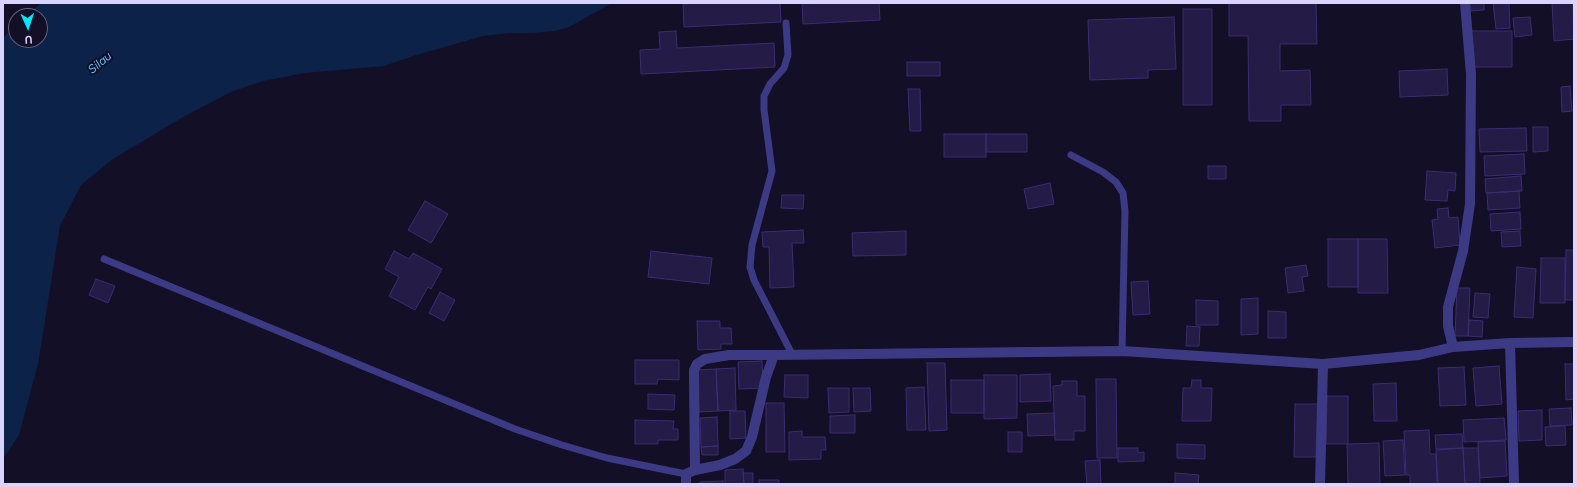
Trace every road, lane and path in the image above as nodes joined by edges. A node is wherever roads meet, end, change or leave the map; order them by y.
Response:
1 (1465, 3) edge
2 (786, 23) dead end
3 (1071, 155) dead end
4 (104, 259) dead end
5 (1574, 342) edge
6 (1510, 343) junction
7 (1453, 347) junction
8 (1122, 351) junction
9 (792, 354) junction
10 (774, 355) junction
11 (1323, 364) junction
12 (689, 476) edge
13 (1320, 484) edge
14 (1514, 484) edge

1 - 7 street
2 - 9 lane
3 - 8 lane
4 - 12 lane
5 - 6 street
6 - 7 street
6 - 14 street
7 - 11 street
8 - 9 street
8 - 11 street
9 - 10 street
10 - 12 street
10 - 12 street
11 - 13 street

